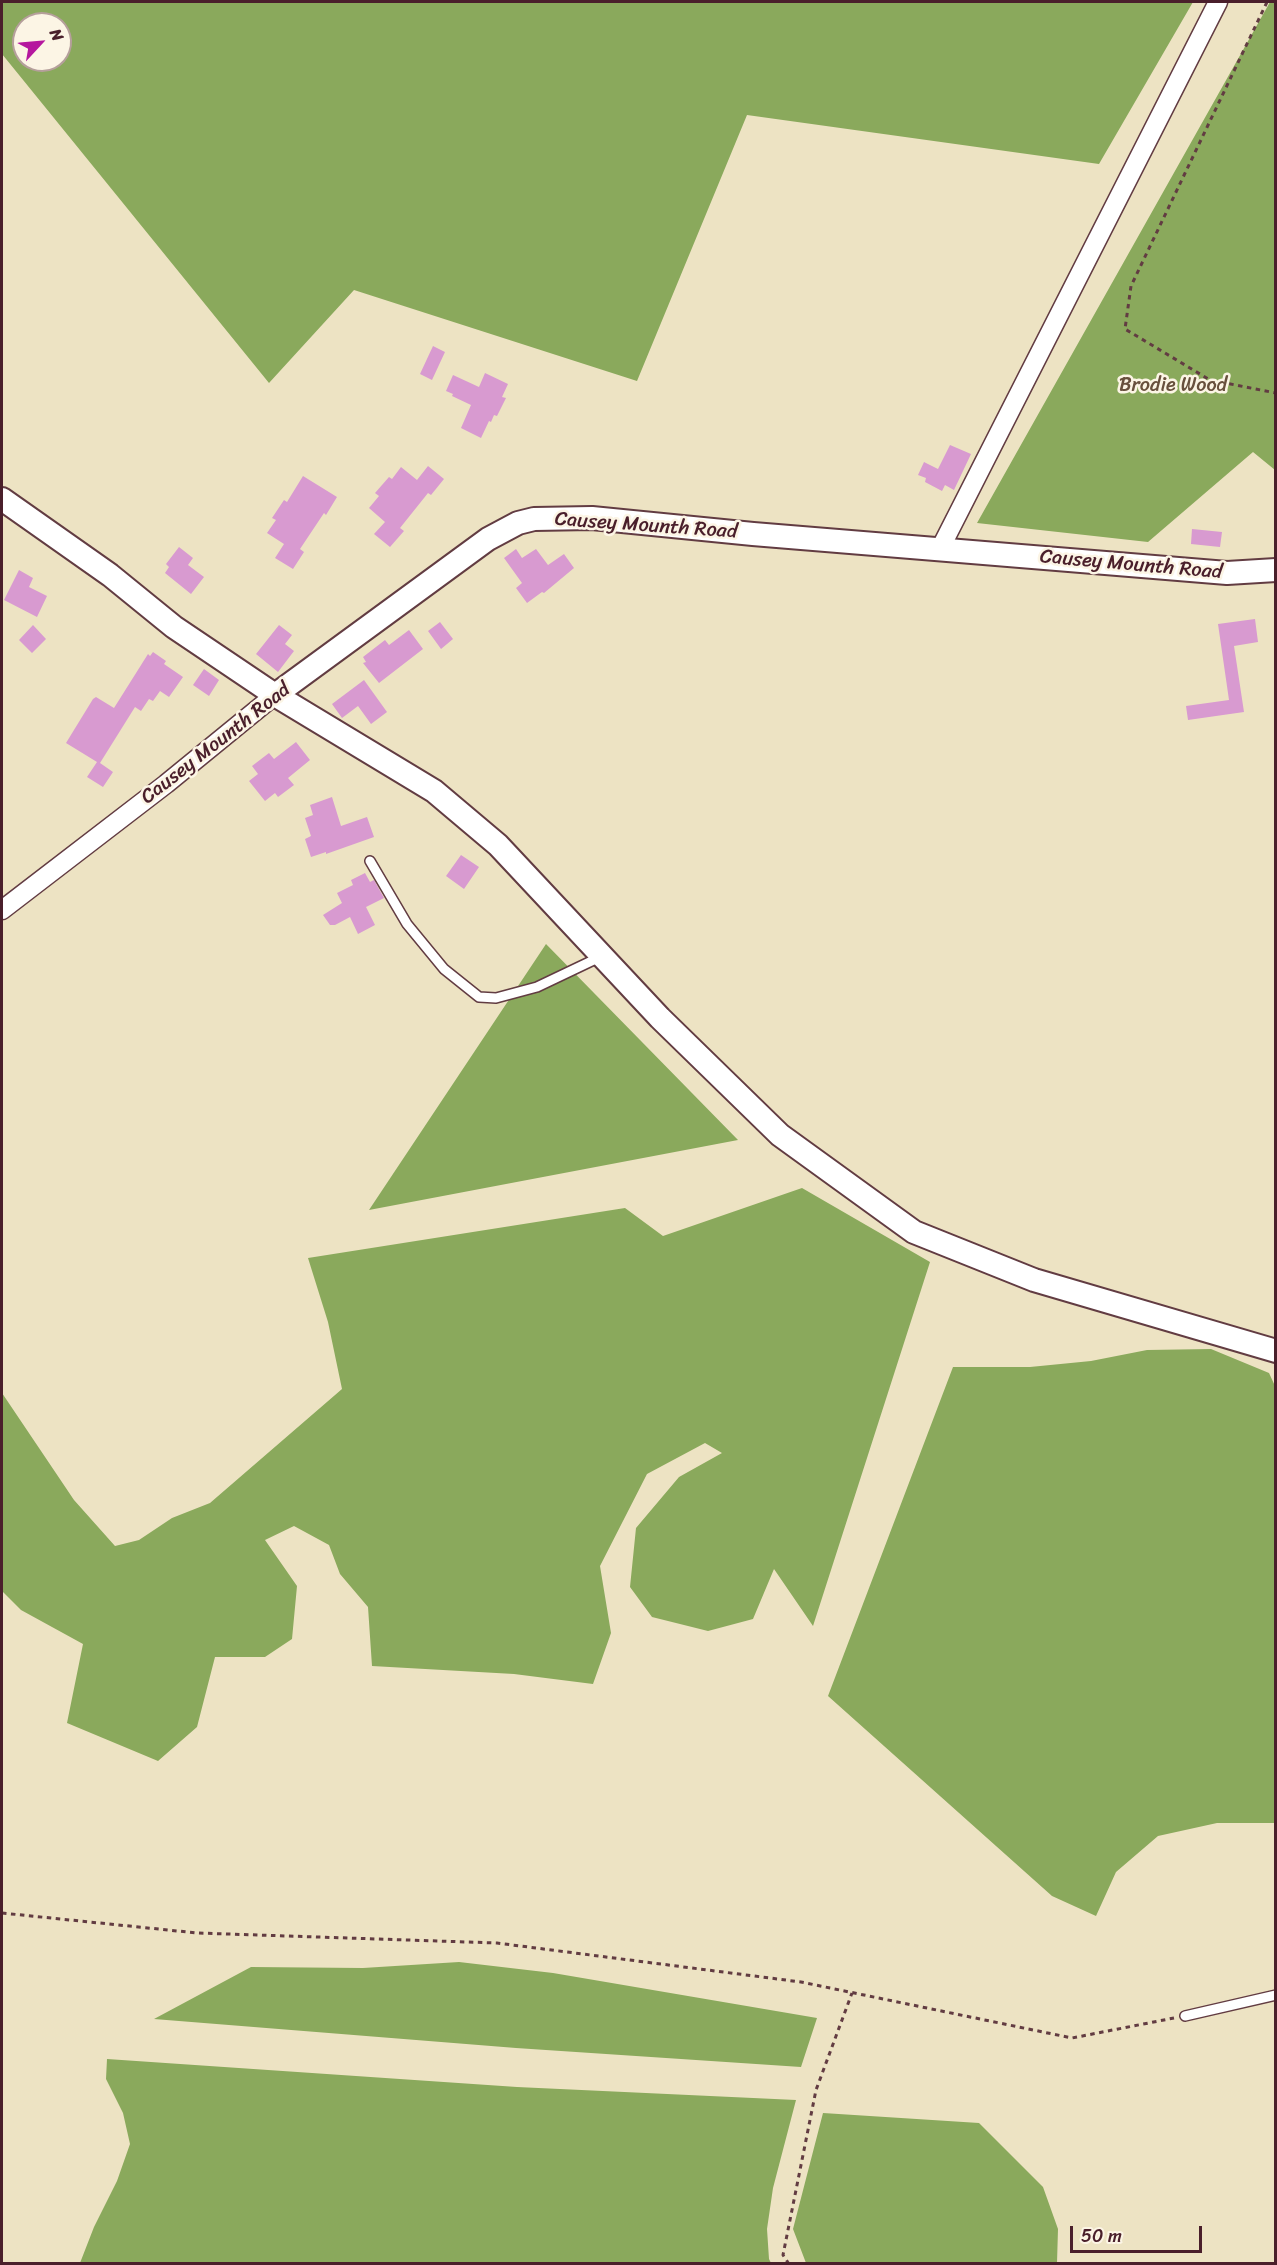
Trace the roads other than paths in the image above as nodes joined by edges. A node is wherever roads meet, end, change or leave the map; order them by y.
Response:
1 (1218, 2) edge
2 (2, 499) edge
3 (940, 549) junction
4 (1275, 570) edge
5 (275, 695) junction
6 (370, 861) dead end
7 (2, 910) edge
8 (602, 956) junction
9 (1275, 1351) edge
10 (1275, 1995) edge
11 (1185, 2016) road end

1 - 3 street
2 - 5 street
3 - 4 street, Causey Mounth Road
3 - 5 street, Causey Mounth Road
5 - 7 street, Causey Mounth Road
5 - 8 street
6 - 8 lane
8 - 9 street
10 - 11 lane

